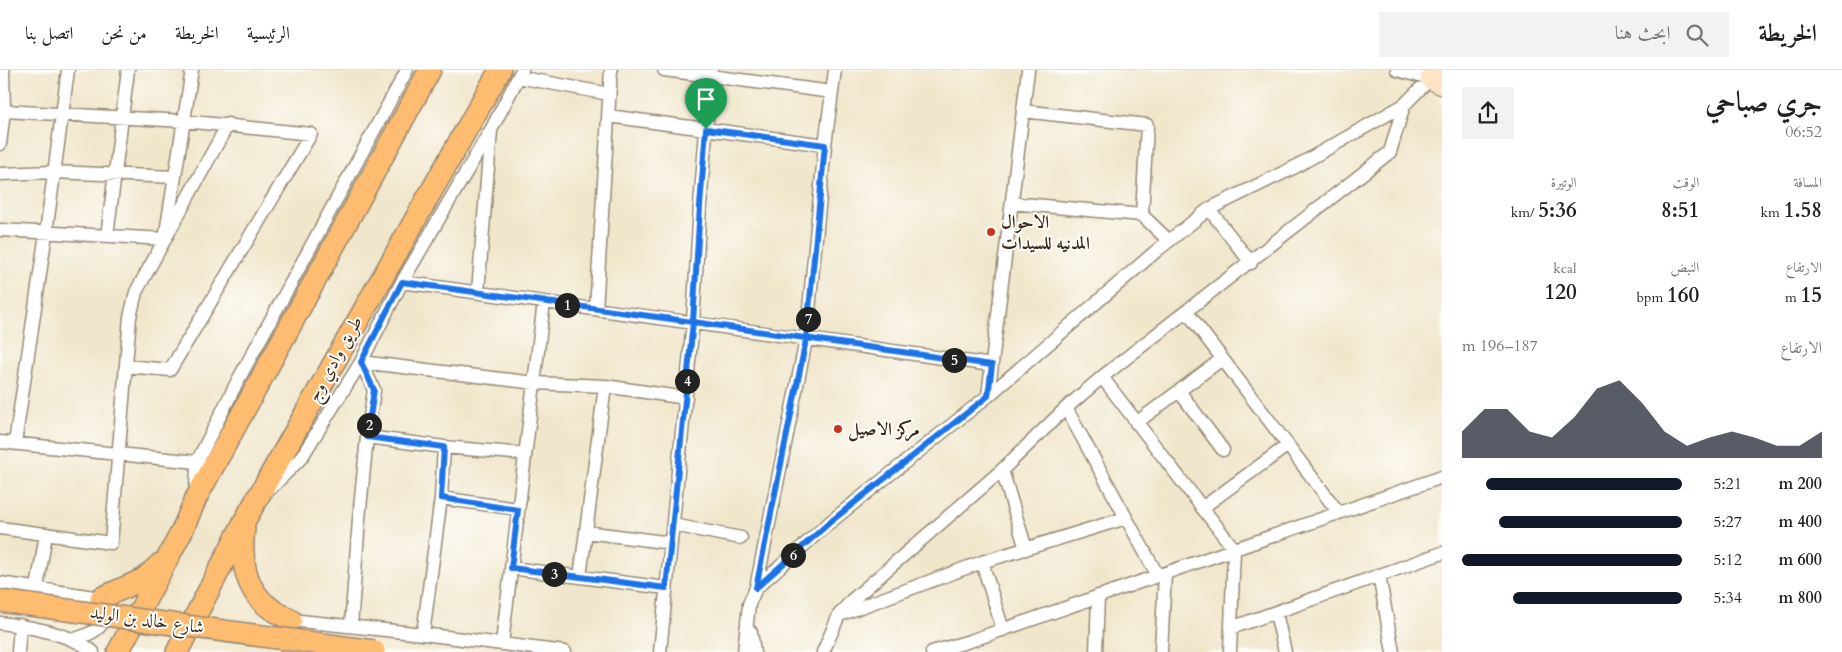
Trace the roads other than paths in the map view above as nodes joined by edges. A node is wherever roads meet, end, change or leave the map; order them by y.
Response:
1 (3, 70) edge
2 (68, 70) edge
3 (128, 70) edge
4 (192, 70) edge
5 (407, 70) edge
6 (430, 70) edge
7 (444, 70) edge
8 (484, 70) edge
9 (611, 70) edge
10 (664, 70) edge
11 (835, 70) edge
12 (1028, 70) edge
13 (1397, 70) edge
14 (514, 72) edge
15 (711, 73) edge
16 (1437, 78) edge
17 (832, 92) junction
18 (609, 94) junction
19 (1404, 105) junction
20 (4, 111) junction
21 (1023, 111) junction
22 (62, 114) junction
23 (608, 116) junction
24 (122, 118) junction
25 (403, 119) junction
26 (184, 121) junction
27 (228, 124) junction
28 (492, 128) junction
29 (706, 129) junction
30 (0, 144) edge
31 (825, 145) junction
32 (456, 147) junction
33 (54, 172) junction
34 (0, 174) edge
35 (115, 175) junction
36 (176, 177) junction
37 (1012, 202) junction
38 (1209, 209) junction
39 (1142, 215) junction
40 (0, 230) edge
41 (46, 233) junction
42 (107, 236) junction
43 (165, 239) junction
44 (1169, 241) junction
45 (1250, 263) junction
46 (402, 282) junction
47 (478, 292) junction
48 (544, 302) junction
49 (596, 309) junction
50 (1187, 312) junction
51 (693, 322) junction
52 (806, 340) junction
53 (1222, 359) junction
54 (361, 362) junction
55 (992, 365) junction
56 (126, 366) junction
57 (1102, 377) junction
58 (535, 383) junction
59 (606, 386) junction
60 (1179, 391) junction
61 (988, 396) junction
62 (686, 398) junction
63 (1066, 408) junction
64 (1136, 423) junction
65 (367, 437) junction
66 (0, 442) edge
67 (15, 443) junction
68 (1288, 446) junction
69 (444, 447) junction
70 (1223, 450) dead end
71 (118, 454) junction
72 (525, 454) junction
73 (198, 462) junction
74 (1002, 470) junction
75 (1442, 479) edge
76 (196, 498) junction
77 (441, 498) junction
78 (1202, 508) junction
79 (518, 510) junction
80 (1339, 513) junction
81 (248, 514) junction
82 (1126, 518) junction
83 (673, 525) junction
84 (0, 528) edge
85 (182, 530) junction
86 (586, 532) junction
87 (46, 534) junction
88 (741, 538) dead end
89 (671, 543) junction
90 (1026, 549) junction
91 (1234, 549) junction
92 (1442, 553) edge
93 (982, 562) junction
94 (511, 568) junction
95 (1162, 574) junction
96 (1380, 575) junction
97 (580, 577) junction
98 (0, 582) edge
99 (37, 588) junction
100 (666, 588) junction
101 (756, 588) junction
102 (1098, 596) junction
103 (101, 598) junction
104 (0, 601) edge
105 (750, 604) junction
106 (1276, 612) junction
107 (838, 615) junction
108 (290, 620) joint
109 (0, 622) edge
110 (20, 625) junction
111 (351, 626) junction
112 (1231, 628) junction
113 (1003, 630) junction
114 (423, 634) junction
115 (72, 640) junction
116 (502, 643) junction
117 (970, 647) edge
118 (379, 651) edge
119 (18, 652) edge
120 (93, 652) edge
121 (118, 652) edge
122 (177, 652) edge
123 (565, 652) edge
124 (660, 652) edge
125 (744, 652) edge
126 (754, 652) edge
127 (823, 652) edge
128 (932, 652) edge
129 (1096, 652) edge
130 (1161, 652) edge
131 (1230, 652) edge
132 (1285, 652) edge
133 (1393, 652) edge

1 - 20 street
2 - 22 street
3 - 24 street
4 - 26 street
5 - 73 street
6 - 25 main road
7 - 25 main road
8 - 32 main road
9 - 18 street
10 - 15 street
11 - 17 street
12 - 21 street
13 - 16 street
14 - 18 street
14 - 28 street
14 - 32 main road, طريق وادي وج
15 - 17 street
15 - 29 street
16 - 19 street
17 - 31 street
18 - 23 street
19 - 38 street
19 - 45 street
20 - 22 street
20 - 30 street
21 - 37 street
21 - 39 street
22 - 24 street
22 - 33 street
23 - 29 street
23 - 49 street
24 - 26 street
24 - 35 street
25 - 76 main road
26 - 27 street
26 - 36 street
27 - 43 street
27 - 56 street
28 - 46 street
28 - 47 street
29 - 31 street
29 - 51 street
31 - 52 street
32 - 81 main road, طريق وادي وج
33 - 34 street
33 - 35 street
33 - 41 street
35 - 36 street
35 - 42 street
36 - 43 street
37 - 39 street
37 - 55 street
38 - 44 street
38 - 45 street
39 - 44 street
40 - 41 street
41 - 42 street
41 - 67 street
42 - 43 street
43 - 56 street
44 - 61 street
45 - 50 street
46 - 47 street
46 - 54 street
47 - 48 street
48 - 49 street
48 - 58 street
49 - 51 street
50 - 53 street
50 - 57 street
51 - 52 street
51 - 62 street
52 - 55 street
52 - 101 street
53 - 60 street
53 - 68 street
54 - 58 street
54 - 65 street
54 - 81 street
55 - 61 street
56 - 71 street
57 - 63 street
57 - 64 street
58 - 59 street
58 - 72 street
59 - 62 street
59 - 86 street
60 - 64 street
60 - 70 street
61 - 101 street
62 - 83 street
63 - 74 street
63 - 82 street
64 - 78 street
65 - 69 street
65 - 111 street
66 - 67 street
67 - 71 street
68 - 78 street
68 - 80 street
69 - 72 street
69 - 77 street
71 - 73 street
71 - 87 street
72 - 79 street
73 - 76 street
74 - 90 street
74 - 107 street
75 - 80 street
76 - 85 main road
77 - 79 street
77 - 114 street
78 - 91 street
79 - 94 street
80 - 91 street
81 - 108 main road
81 - 122 main road, طريق وادي وج
82 - 90 street
82 - 95 street
83 - 88 street
83 - 89 street
84 - 87 street
85 - 103 main road
85 - 121 main road
86 - 89 street
86 - 97 street
87 - 99 street
89 - 100 street
90 - 93 street
91 - 95 street
91 - 112 street
92 - 96 street
93 - 107 street
93 - 113 street
94 - 97 street
94 - 116 street
95 - 102 street
95 - 130 street
96 - 106 street
96 - 133 street
97 - 100 street
98 - 99 street
99 - 103 street
100 - 124 street
101 - 105 street
102 - 113 street
102 - 129 street
103 - 115 street
104 - 118 main road, شارع خالد بن الوليد, bridge
105 - 125 street
105 - 126 street
106 - 112 street
106 - 132 street
107 - 127 street
108 - 111 street
109 - 110 street
110 - 115 street
110 - 119 street
111 - 114 street
112 - 131 street
113 - 117 street
114 - 116 street
115 - 120 street
116 - 123 street
117 - 128 street

